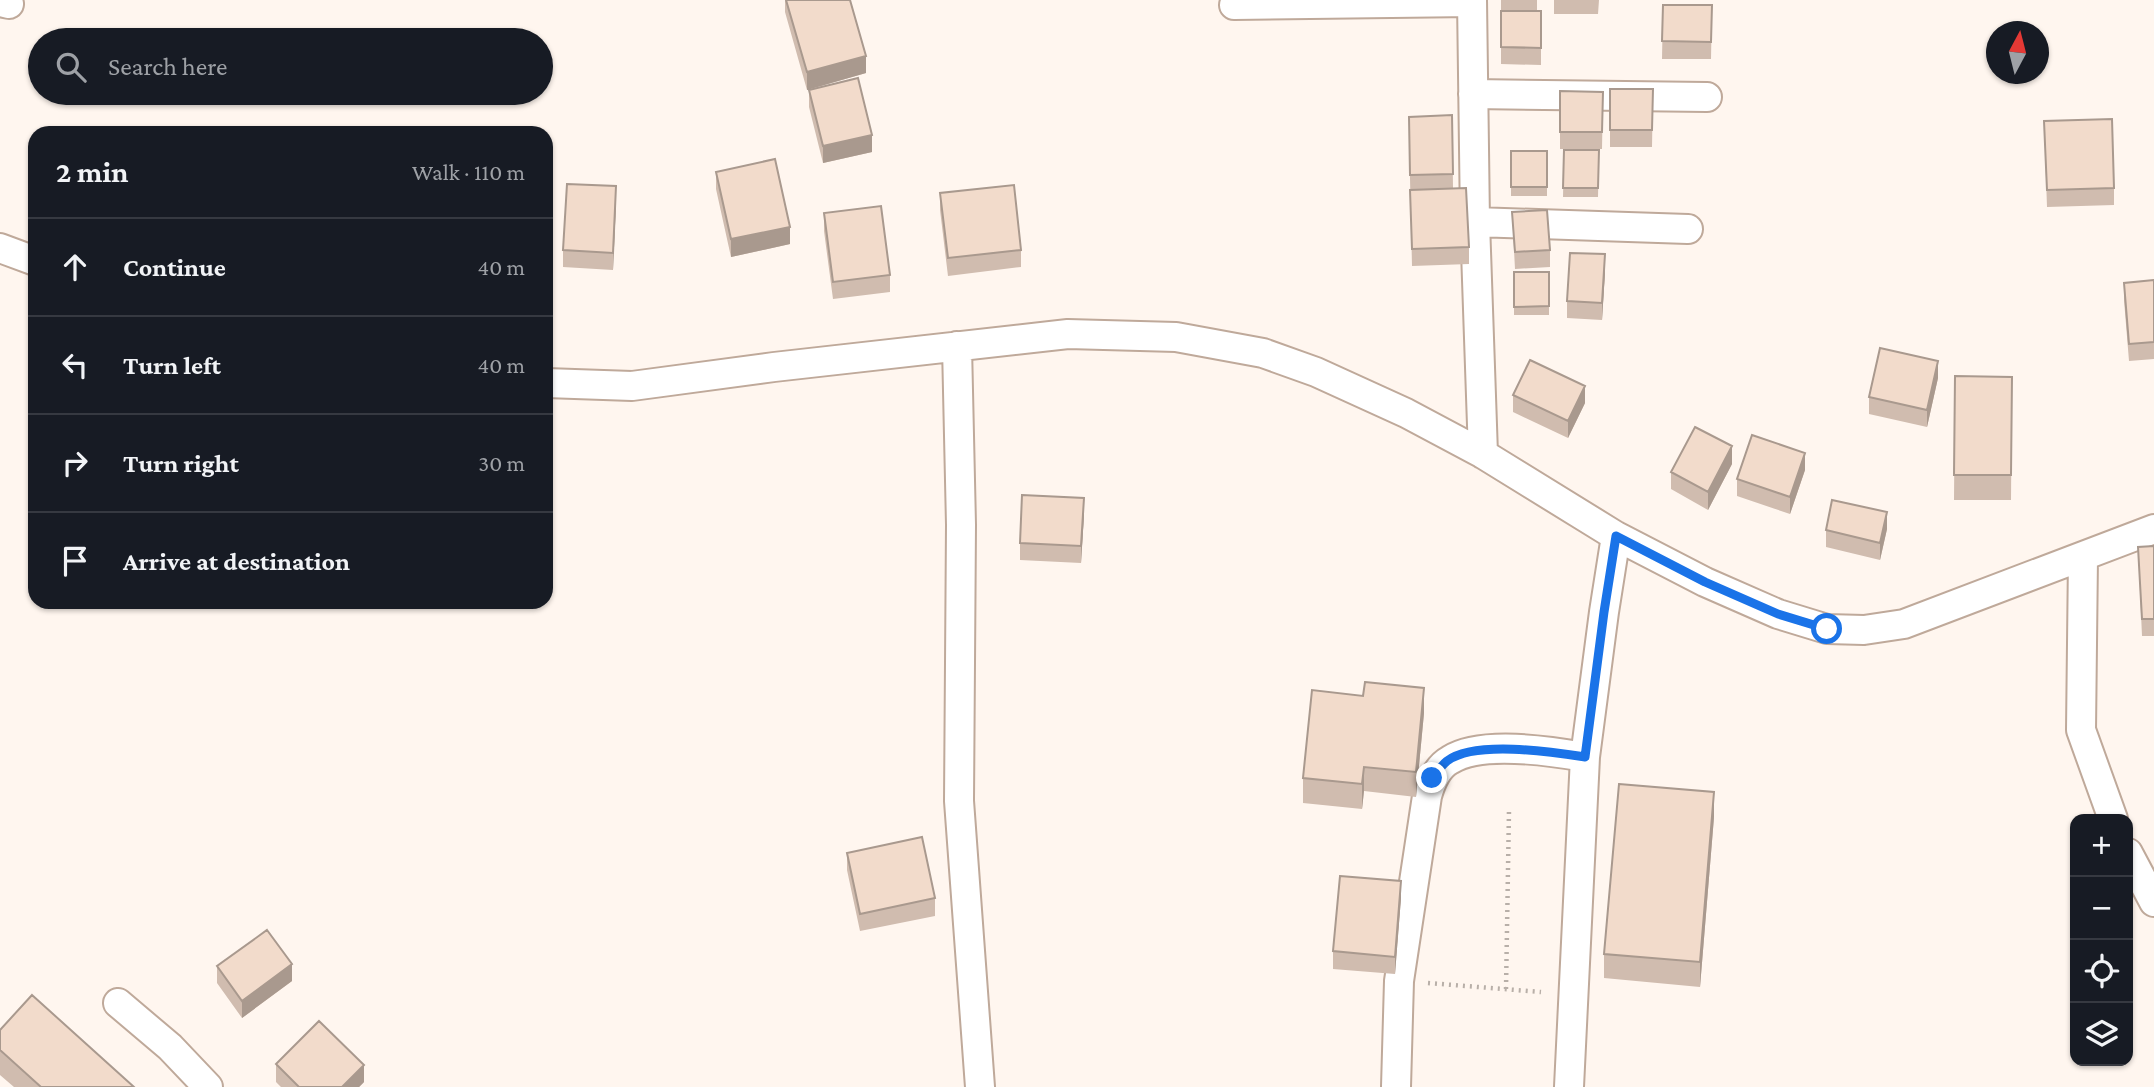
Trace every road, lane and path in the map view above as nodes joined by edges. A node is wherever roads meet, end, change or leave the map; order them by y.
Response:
1 (1472, 1) edge
2 (1234, 5) dead end
3 (1474, 94) junction
4 (1707, 97) dead end
5 (1475, 222) junction
6 (1688, 229) dead end
7 (0, 248) edge
8 (28, 258) edge
9 (957, 346) junction
10 (553, 383) edge
11 (1483, 454) junction
12 (2154, 529) edge
13 (1616, 536) junction
14 (2083, 557) junction
15 (1585, 757) junction
16 (1509, 810) dead end
17 (2111, 814) edge
18 (2133, 862) edge
19 (2154, 902) edge
20 (1399, 981) junction
21 (1506, 989) junction
22 (1573, 995) junction
23 (118, 1003) dead end
24 (208, 1087) edge
25 (980, 1087) edge
26 (1396, 1087) edge
27 (1569, 1087) edge

1 - 2 street
1 - 3 street
3 - 4 street
3 - 5 street
5 - 6 street
5 - 11 street
7 - 8 street
9 - 10 street
9 - 11 street
9 - 25 street
11 - 13 street
12 - 14 street
13 - 14 street
13 - 15 street
14 - 17 street
15 - 20 street
15 - 22 street
16 - 21 path
18 - 19 street
20 - 21 path
20 - 26 street
21 - 22 path
22 - 27 street
23 - 24 street

